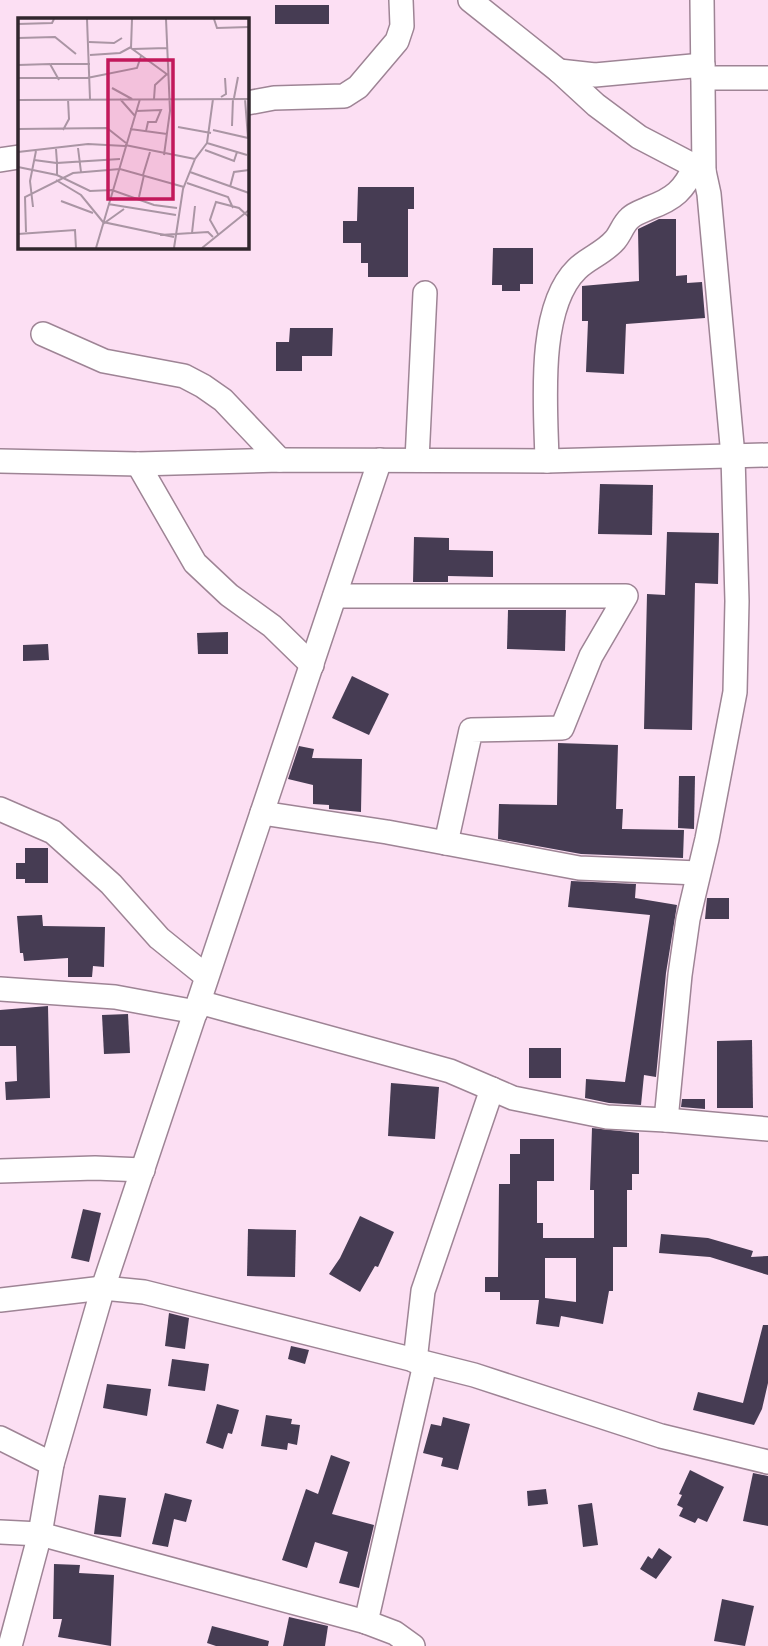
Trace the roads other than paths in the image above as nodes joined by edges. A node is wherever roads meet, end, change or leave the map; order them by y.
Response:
1 (401, 0) edge
2 (470, 0) edge
3 (702, 0) edge
4 (559, 71) junction
5 (703, 71) junction
6 (768, 78) edge
7 (248, 103) edge
8 (18, 157) edge
9 (0, 160) edge
10 (700, 169) junction
11 (425, 293) dead end
12 (43, 334) dead end
13 (768, 455) edge
14 (733, 456) junction
15 (280, 460) junction
16 (380, 460) junction
17 (417, 460) junction
18 (0, 461) edge
19 (547, 461) junction
20 (138, 464) junction
21 (335, 596) junction
22 (312, 665) junction
23 (0, 809) edge
24 (262, 813) junction
25 (446, 843) junction
26 (698, 873) junction
27 (206, 976) junction
28 (0, 989) edge
29 (198, 1007) junction
30 (492, 1089) junction
31 (666, 1120) junction
32 (768, 1129) edge
33 (143, 1170) junction
34 (0, 1171) edge
35 (103, 1288) junction
36 (0, 1300) edge
37 (420, 1362) junction
38 (0, 1438) edge
39 (768, 1462) edge
40 (52, 1464) junction
41 (0, 1532) edge
42 (40, 1534) junction
43 (366, 1622) junction
44 (10, 1646) edge
45 (413, 1646) edge

1 - 7 street
2 - 4 street
3 - 5 street
4 - 5 street
4 - 10 street
5 - 6 street
5 - 10 street
8 - 9 street
10 - 14 street
10 - 19 street
11 - 17 street
12 - 15 street
13 - 14 street
14 - 19 street
14 - 26 street
15 - 16 street
15 - 20 street
16 - 17 street
16 - 21 street
17 - 19 street
18 - 20 street
20 - 22 street
21 - 22 street
21 - 25 street
22 - 24 street
23 - 27 street
24 - 25 street
24 - 27 street
25 - 26 street
26 - 31 street
27 - 29 street
28 - 29 street
29 - 30 street
29 - 33 street
30 - 31 street
30 - 37 street
31 - 32 street
33 - 34 street
33 - 35 street
35 - 36 street
35 - 37 street
35 - 40 street
37 - 39 street
37 - 43 street
38 - 40 street
40 - 42 street
41 - 42 street
42 - 43 street
42 - 44 street
43 - 45 street

